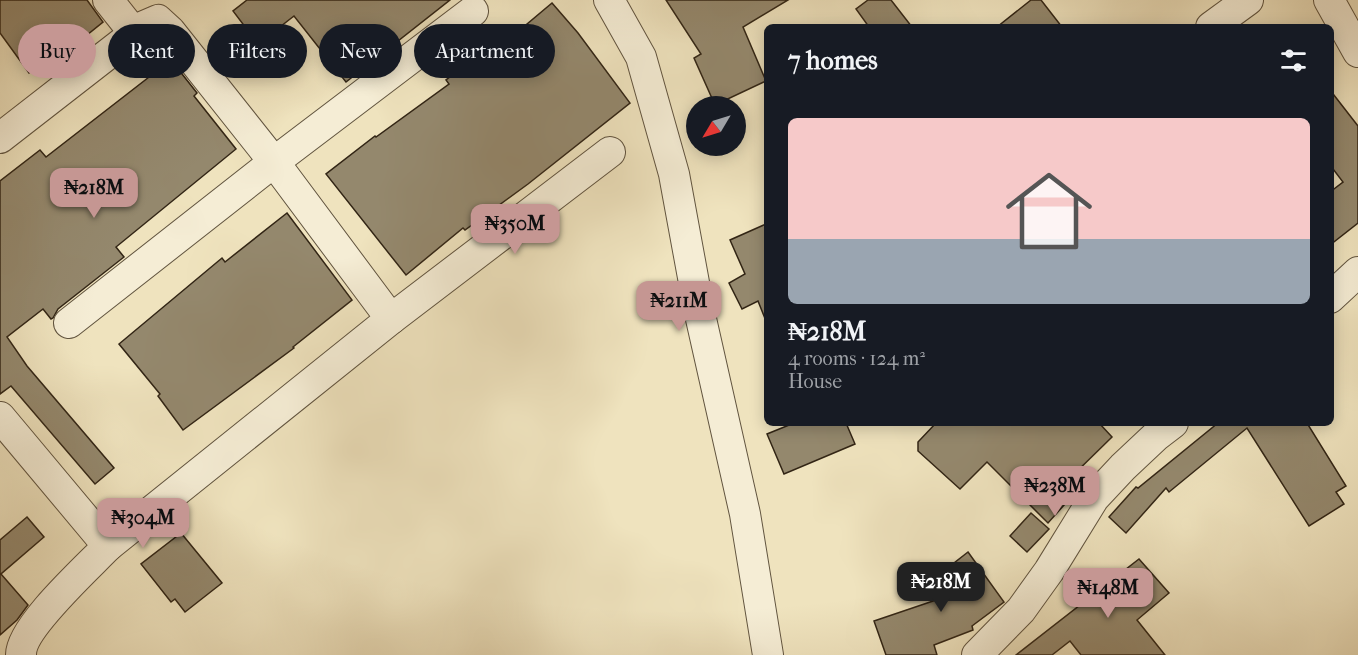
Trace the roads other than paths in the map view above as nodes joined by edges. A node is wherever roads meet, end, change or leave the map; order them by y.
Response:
1 (108, 0) edge
2 (609, 0) edge
3 (1248, 0) edge
4 (1329, 0) edge
5 (473, 11) dead end
6 (127, 24) edge
7 (1215, 24) edge
8 (1358, 52) edge
9 (108, 55) edge
10 (195, 62) edge
11 (0, 138) edge
12 (610, 152) dead end
13 (274, 162) junction
14 (1358, 272) edge
15 (1334, 294) edge
16 (391, 319) junction
17 (69, 323) dead end
18 (0, 417) edge
19 (1158, 427) edge
20 (108, 546) junction
21 (21, 655) edge
22 (768, 655) edge
23 (977, 655) edge

1 - 6 street
2 - 22 street
3 - 7 street
4 - 8 street
5 - 13 street
9 - 11 street
10 - 13 street
12 - 16 street
13 - 16 street
13 - 17 street
14 - 15 street
16 - 20 street
18 - 20 street
19 - 23 street
20 - 21 street

